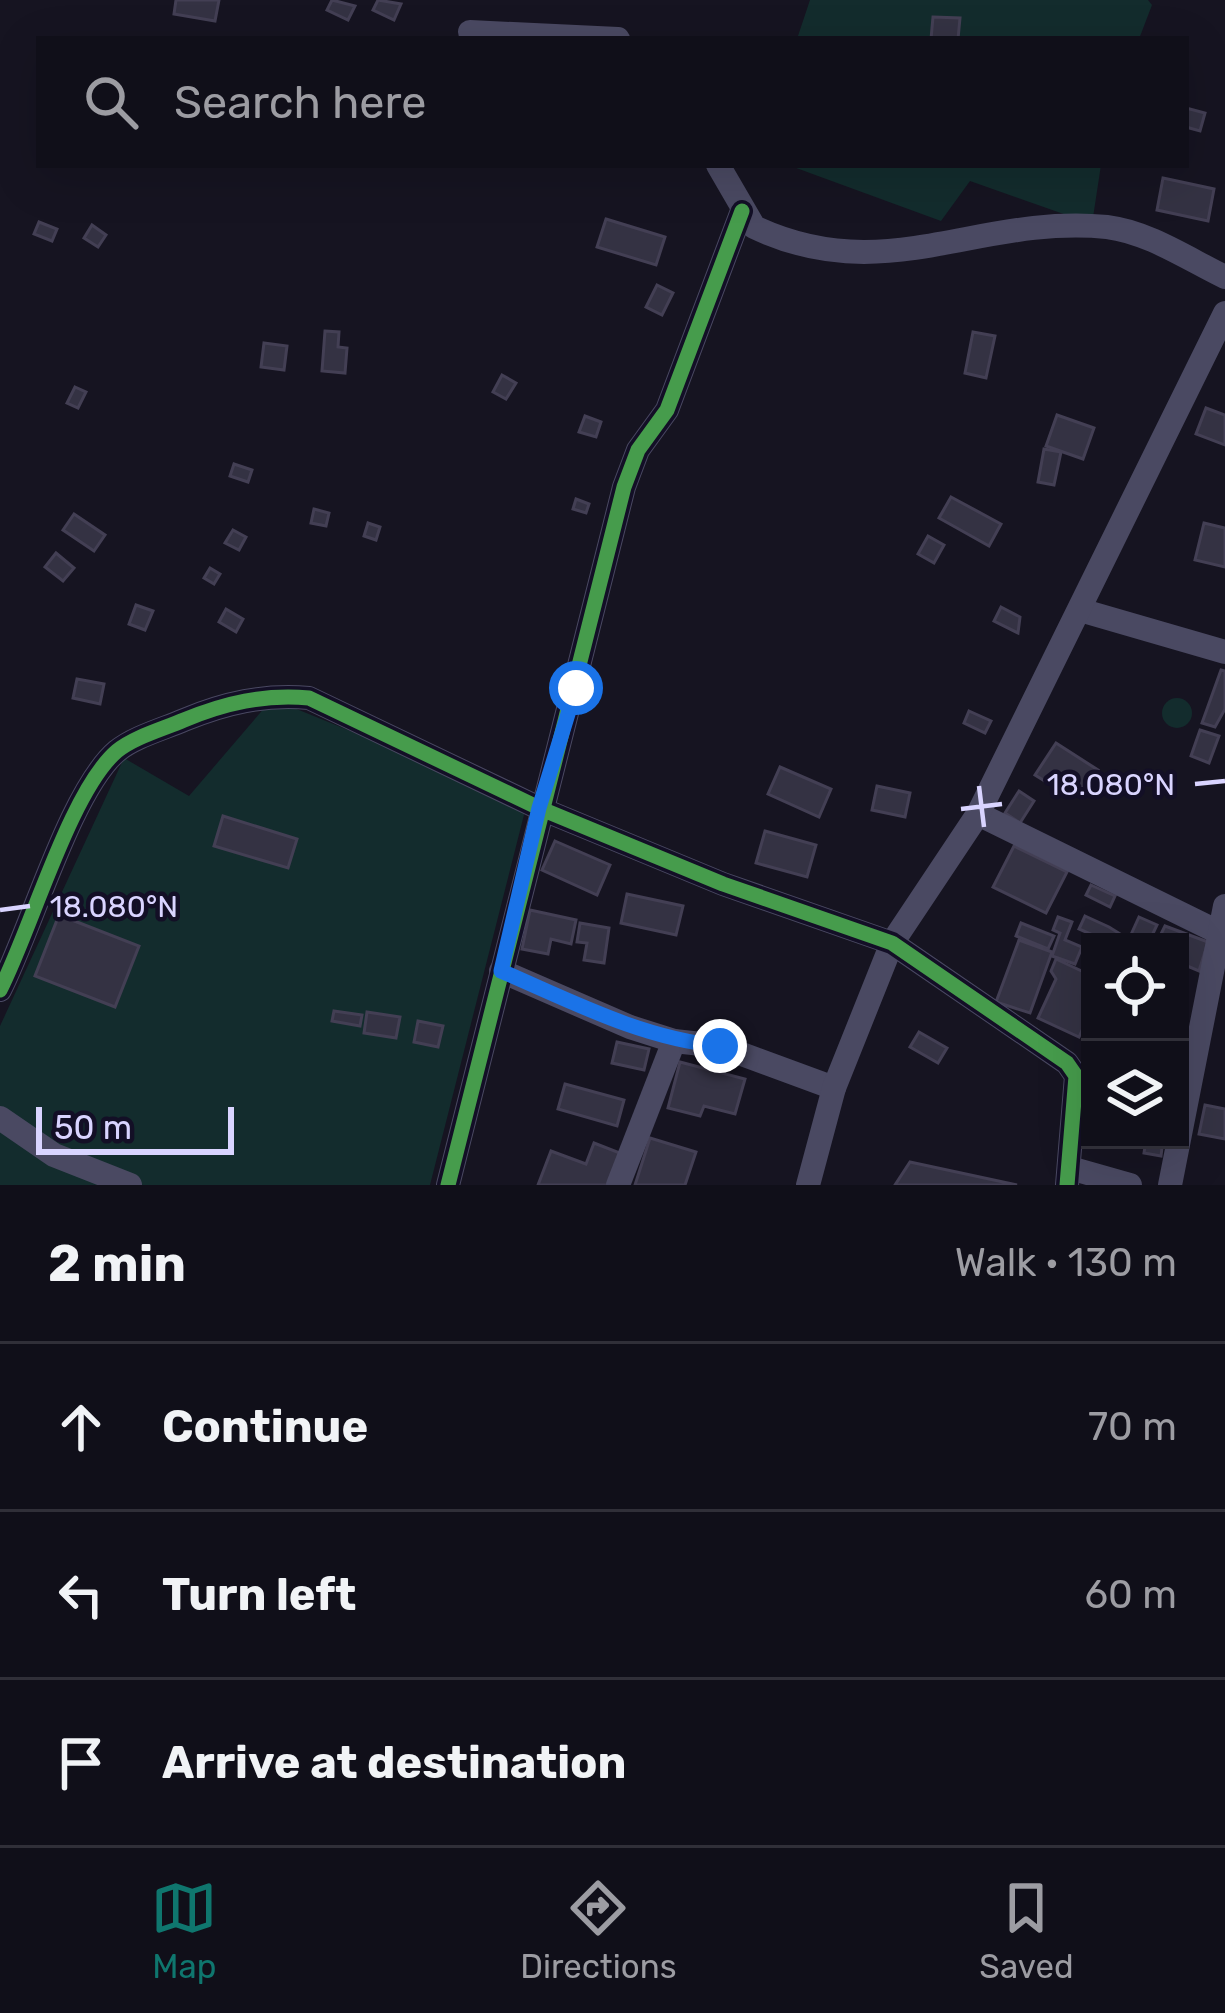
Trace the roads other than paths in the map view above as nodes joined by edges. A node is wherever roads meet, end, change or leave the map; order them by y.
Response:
1 (470, 32) dead end
2 (555, 36) edge
3 (720, 168) edge
4 (742, 211) junction
5 (1225, 277) edge
6 (1225, 314) edge
7 (1080, 610) junction
8 (1225, 652) edge
9 (539, 808) junction
10 (978, 814) junction
11 (1225, 906) edge
12 (1220, 933) junction
13 (892, 943) junction
14 (501, 971) junction
15 (0, 990) edge
16 (674, 1041) junction
17 (834, 1088) junction
18 (0, 1118) edge
19 (1068, 1177) edge
20 (130, 1185) edge
21 (448, 1185) edge
22 (618, 1185) edge
23 (808, 1185) edge
24 (1130, 1185) edge
25 (1170, 1185) edge

1 - 2 street
3 - 4 street
4 - 5 street
4 - 9 street
6 - 7 street
7 - 8 street
7 - 10 street
9 - 13 street
9 - 14 street
9 - 15 street
10 - 12 street
10 - 13 street
11 - 12 street
12 - 25 street
13 - 17 street
13 - 19 street
14 - 16 street
14 - 21 street
16 - 17 street
16 - 22 street
17 - 23 street
18 - 20 street
19 - 24 street

